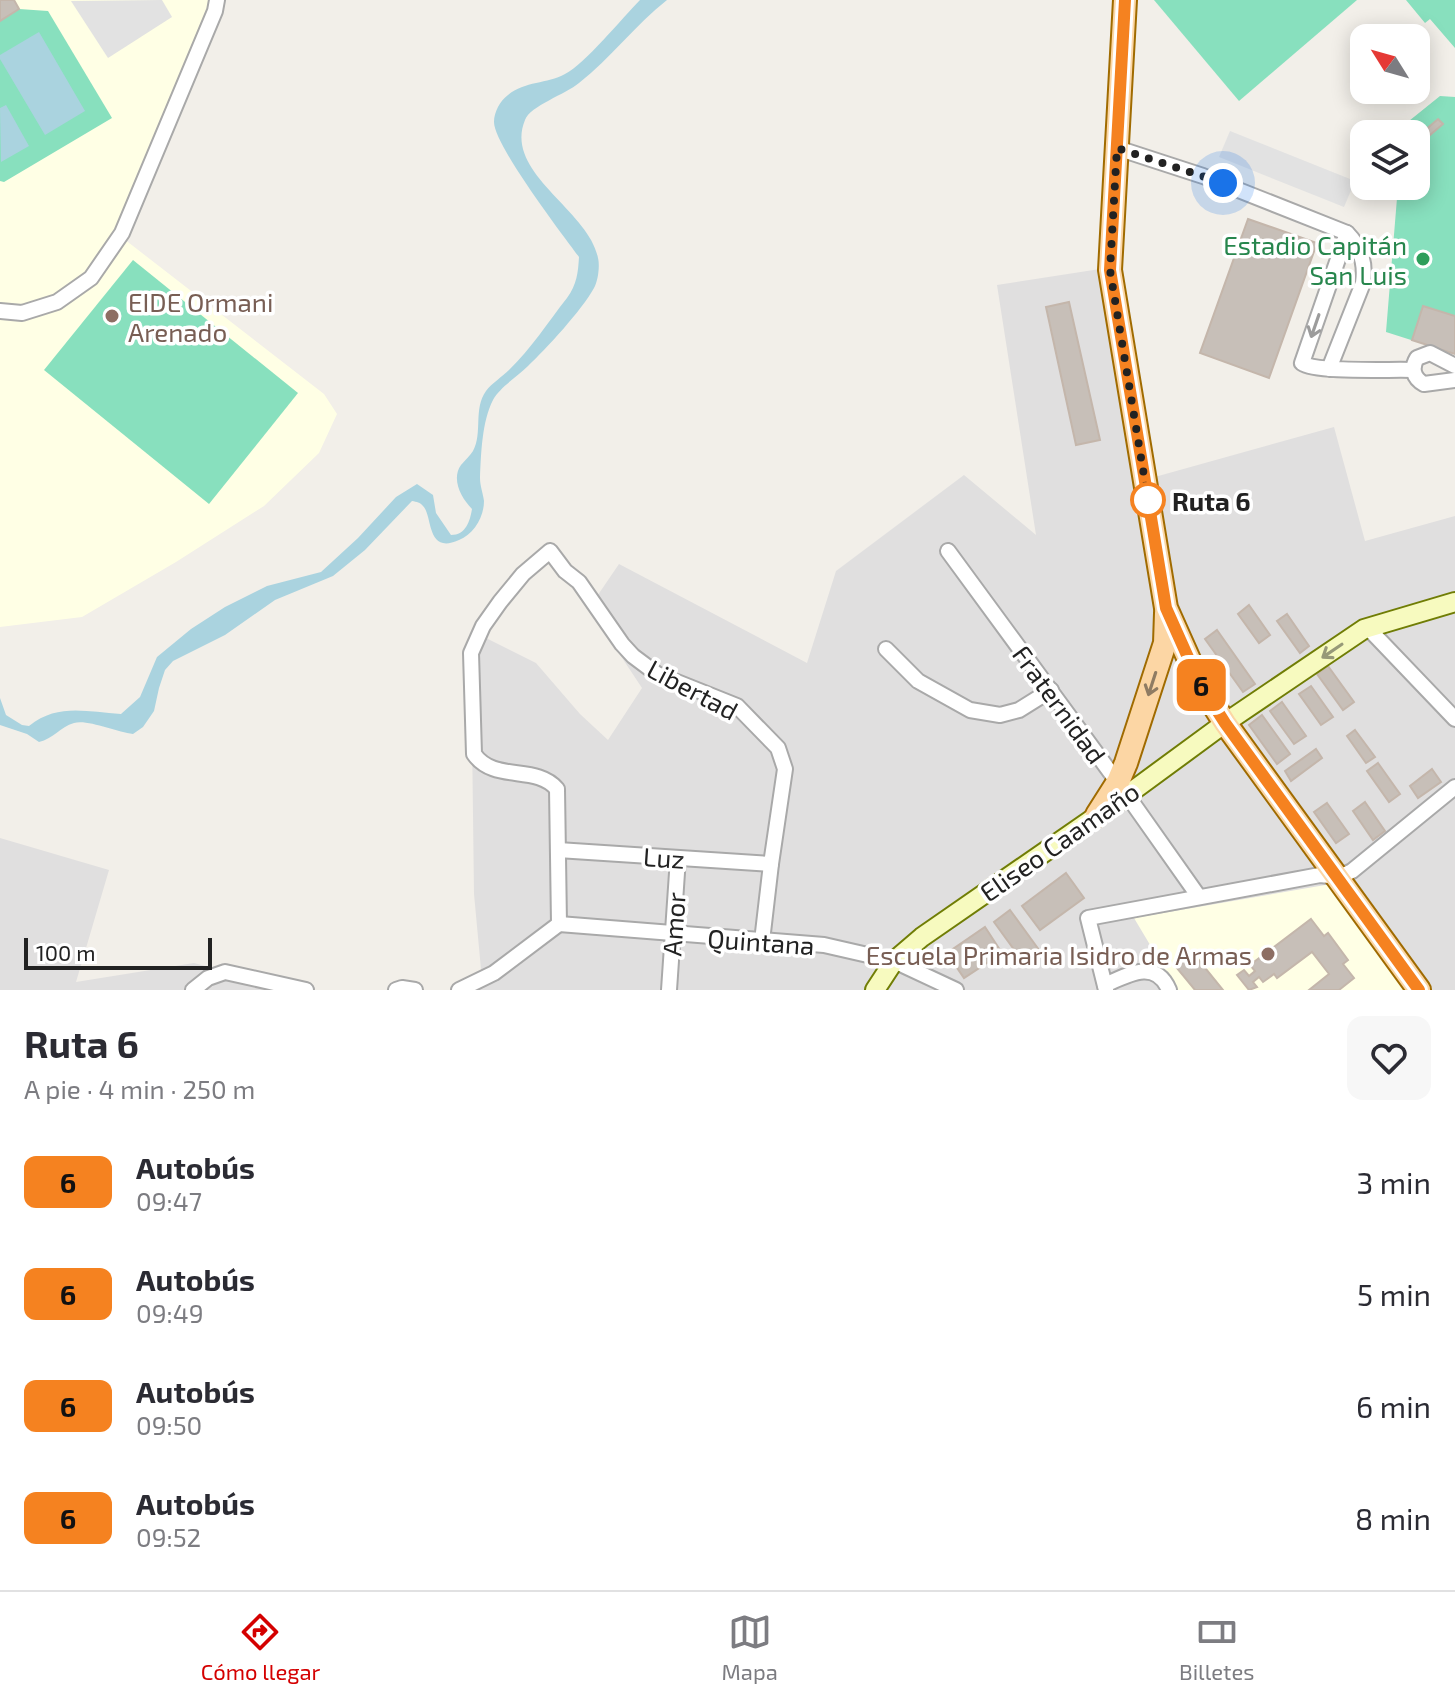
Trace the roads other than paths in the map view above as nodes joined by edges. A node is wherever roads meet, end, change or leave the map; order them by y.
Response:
1 (217, 0) edge
2 (1125, 0) edge
3 (1117, 148) junction
4 (1347, 233) junction
5 (0, 311) edge
6 (1455, 366) edge
7 (1329, 369) junction
8 (1413, 370) junction
9 (1455, 380) edge
10 (948, 551) dead end
11 (1455, 602) edge
12 (1166, 608) junction
13 (1368, 628) junction
14 (886, 649) dead end
15 (1051, 690) junction
16 (1452, 713) edge
17 (1225, 723) junction
18 (1455, 787) edge
19 (1123, 788) junction
20 (1097, 815) joint
21 (558, 850) junction
22 (678, 858) junction
23 (771, 864) junction
24 (1339, 877) junction
25 (1199, 897) junction
26 (559, 924) junction
27 (672, 935) junction
28 (762, 941) junction
29 (894, 961) junction
30 (1106, 988) edge
31 (193, 990) edge
32 (306, 990) edge
33 (396, 990) edge
34 (415, 990) edge
35 (459, 990) edge
36 (669, 990) edge
37 (875, 990) edge
38 (956, 990) edge
39 (1169, 990) edge
40 (1419, 990) edge

1 - 5 street
2 - 3 main road
3 - 4 street
3 - 12 main road
4 - 7 street
4 -> 7 street
6 - 8 street
7 - 8 street
8 - 9 street
10 - 15 street, Fraternidad
11 - 13 main road, Eliseo Caamaño
12 - 17 main road
12 -> 19 main road
13 - 16 street
13 -> 17 main road, Eliseo Caamaño
14 - 15 street
15 - 19 street, Fraternidad
17 - 19 main road, Eliseo Caamaño
17 - 24 main road
18 - 24 street
19 - 20 main road
19 - 25 street, Fraternidad
20 - 29 main road, Eliseo Caamaño
21 - 22 street, Luz
21 - 23 street, Libertad
21 - 26 street
22 - 23 street, Luz
22 - 27 street, Amor
23 - 28 street, Libertad
24 - 25 street
24 - 40 main road
25 - 30 street
26 - 27 street, Quintana
26 - 35 street
27 - 28 street, Quintana
27 - 36 street, Amor
28 - 29 street, Quintana
29 - 37 main road, Eliseo Caamaño
29 - 38 street, Quintana
30 - 39 street
31 - 32 street
33 - 34 street

